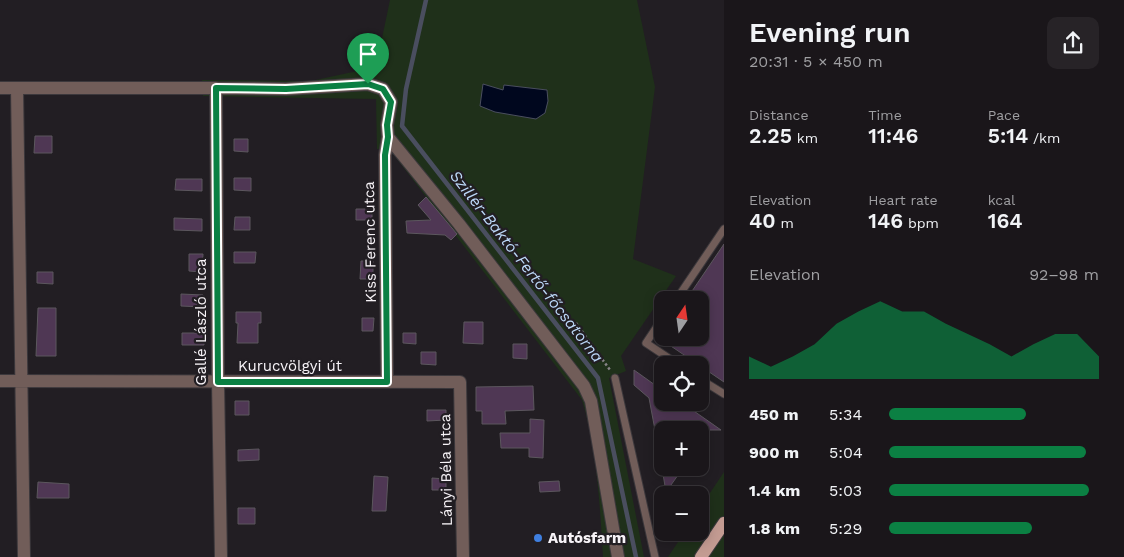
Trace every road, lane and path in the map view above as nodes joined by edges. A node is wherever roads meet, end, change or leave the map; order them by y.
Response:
1 (0, 88) edge
2 (17, 88) junction
3 (216, 88) junction
4 (388, 137) junction
5 (724, 230) edge
6 (682, 291) edge
7 (576, 323) dead end
8 (654, 331) edge
9 (666, 356) edge
10 (616, 378) joint
11 (0, 381) edge
12 (21, 381) junction
13 (218, 382) junction
14 (387, 382) junction
15 (460, 382) joint
16 (709, 384) edge
17 (724, 394) edge
18 (724, 524) edge
19 (24, 557) edge
20 (221, 557) edge
21 (463, 557) edge
22 (618, 557) edge
23 (655, 557) edge
24 (701, 557) edge

1 - 2 street
2 - 3 street
2 - 12 street
3 - 4 street, Kiss Ferenc utca
3 - 13 street, Gallé László utca
4 - 14 street, Kiss Ferenc utca
4 - 22 street
5 - 6 lane
7 - 10 path
8 - 9 lane
10 - 23 lane
11 - 12 street, Kurucvölgyi út
12 - 13 street, Kurucvölgyi út
12 - 19 street
13 - 14 street, Kurucvölgyi út
13 - 20 street, Gallé László utca
14 - 15 street, Kurucvölgyi út
15 - 21 street, Lányi Béla utca
16 - 17 lane
18 - 24 main road

